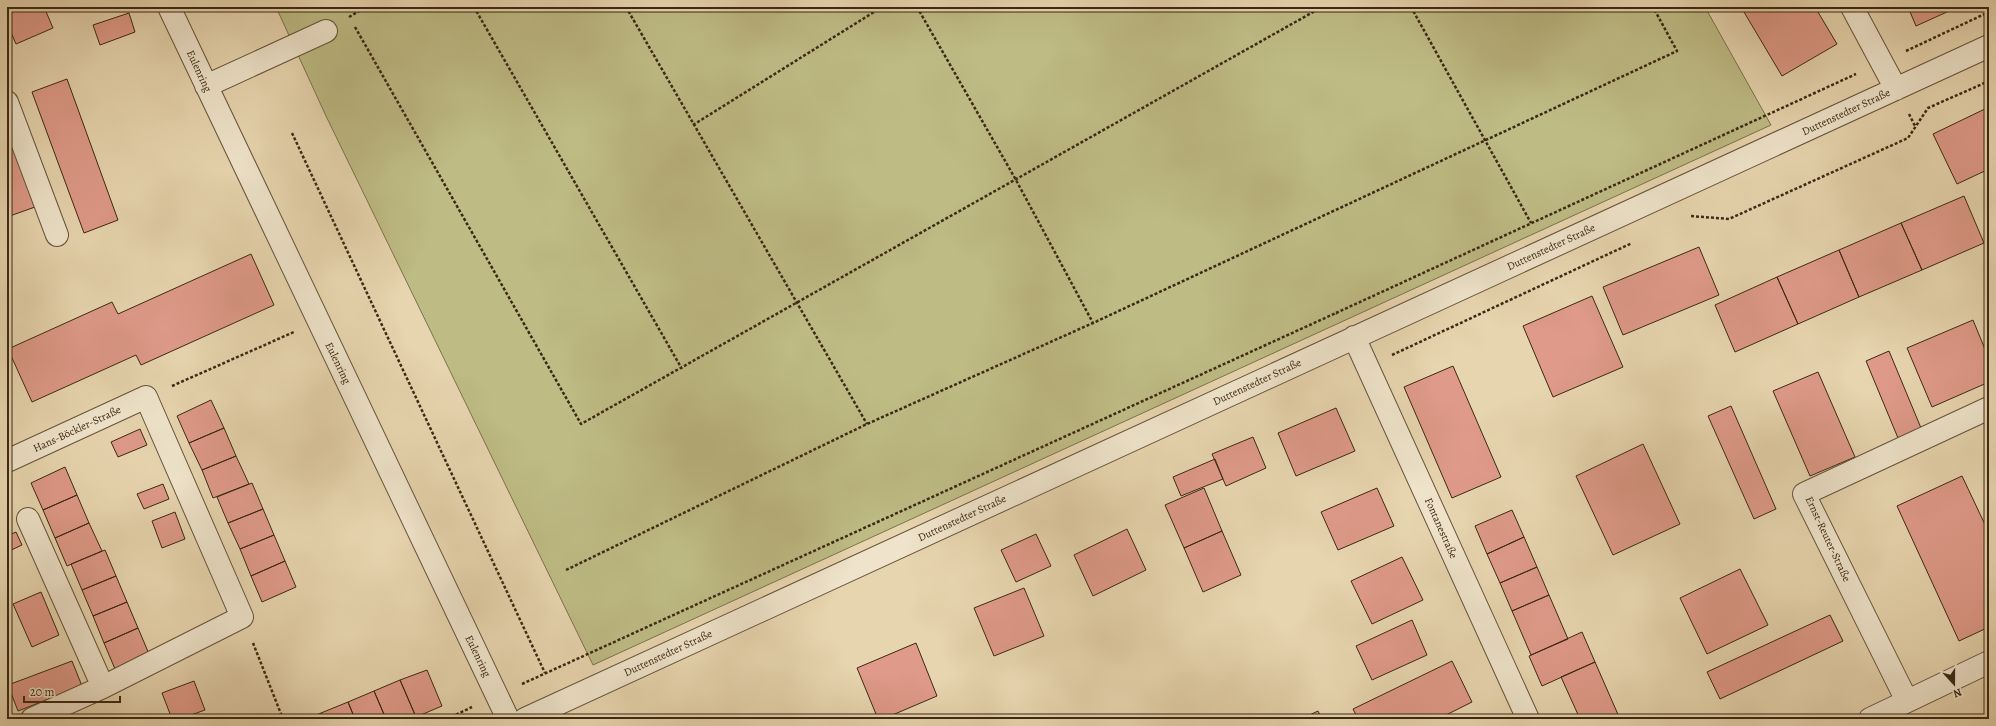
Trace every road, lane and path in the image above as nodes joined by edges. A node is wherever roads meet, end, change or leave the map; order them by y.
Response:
1 (169, 7) edge
2 (474, 7) edge
3 (626, 7) edge
4 (882, 7) edge
5 (918, 7) edge
6 (1322, 7) edge
7 (1411, 7) edge
8 (1653, 7) edge
9 (1852, 7) edge
10 (1989, 12) edge
11 (349, 17) dead end
12 (326, 31) dead end
13 (1989, 46) edge
14 (1882, 62) junction
15 (1989, 80) edge
16 (206, 86) junction
17 (1896, 89) junction
18 (7, 102) edge
19 (693, 125) junction
20 (292, 133) dead end
21 (1484, 141) junction
22 (1016, 180) junction
23 (1686, 218) dead end
24 (1530, 222) junction
25 (57, 235) dead end
26 (1635, 242) dead end
27 (1545, 249) junction
28 (796, 304) junction
29 (1336, 313) junction
30 (318, 322) junction
31 (1093, 323) junction
32 (1354, 337) junction
33 (1368, 366) junction
34 (682, 369) junction
35 (146, 397) junction
36 (1989, 408) edge
37 (867, 424) junction
38 (7, 461) edge
39 (28, 519) dead end
40 (566, 570) dead end
41 (242, 617) junction
42 (1989, 662) edge
43 (545, 673) junction
44 (103, 687) junction
45 (497, 696) junction
46 (1907, 701) junction
47 (32, 719) edge
48 (283, 719) edge
49 (447, 719) edge
50 (508, 719) edge
51 (526, 719) edge
52 (1528, 719) edge
53 (1870, 719) edge

1 - 16 street, Eulenring
2 - 34 path
3 - 19 path
4 - 19 path
5 - 22 path
6 - 22 path
7 - 21 path
8 - 21 path
9 - 14 street
10 - 14 path
11 - 34 path
12 - 16 street
13 - 17 street, Duttenstedter Straße
14 - 17 street
14 - 24 path
15 - 23 path
16 - 30 street, Eulenring
17 - 27 street, Duttenstedter Straße
18 - 25 street
19 - 28 path
20 - 43 path
21 - 24 path
21 - 31 path
22 - 28 path
22 - 31 path
24 - 27 path
24 - 29 path
26 - 33 path
27 - 32 street, Duttenstedter Straße
28 - 34 path
28 - 37 path
29 - 32 path
29 - 43 path
30 - 35 path
30 - 45 street, Eulenring
31 - 37 path
32 - 33 street, Fontanestraße
32 - 51 street, Duttenstedter Straße
33 - 52 street, Fontanestraße
35 - 38 street, Hans-Böckler-Straße
35 - 41 street
36 - 46 street, Ernst-Reuter-Straße
37 - 40 path
39 - 44 street
41 - 44 street
41 - 48 path
42 - 46 street
43 - 45 path
44 - 47 street
45 - 49 path
45 - 50 street, Eulenring
46 - 53 street

